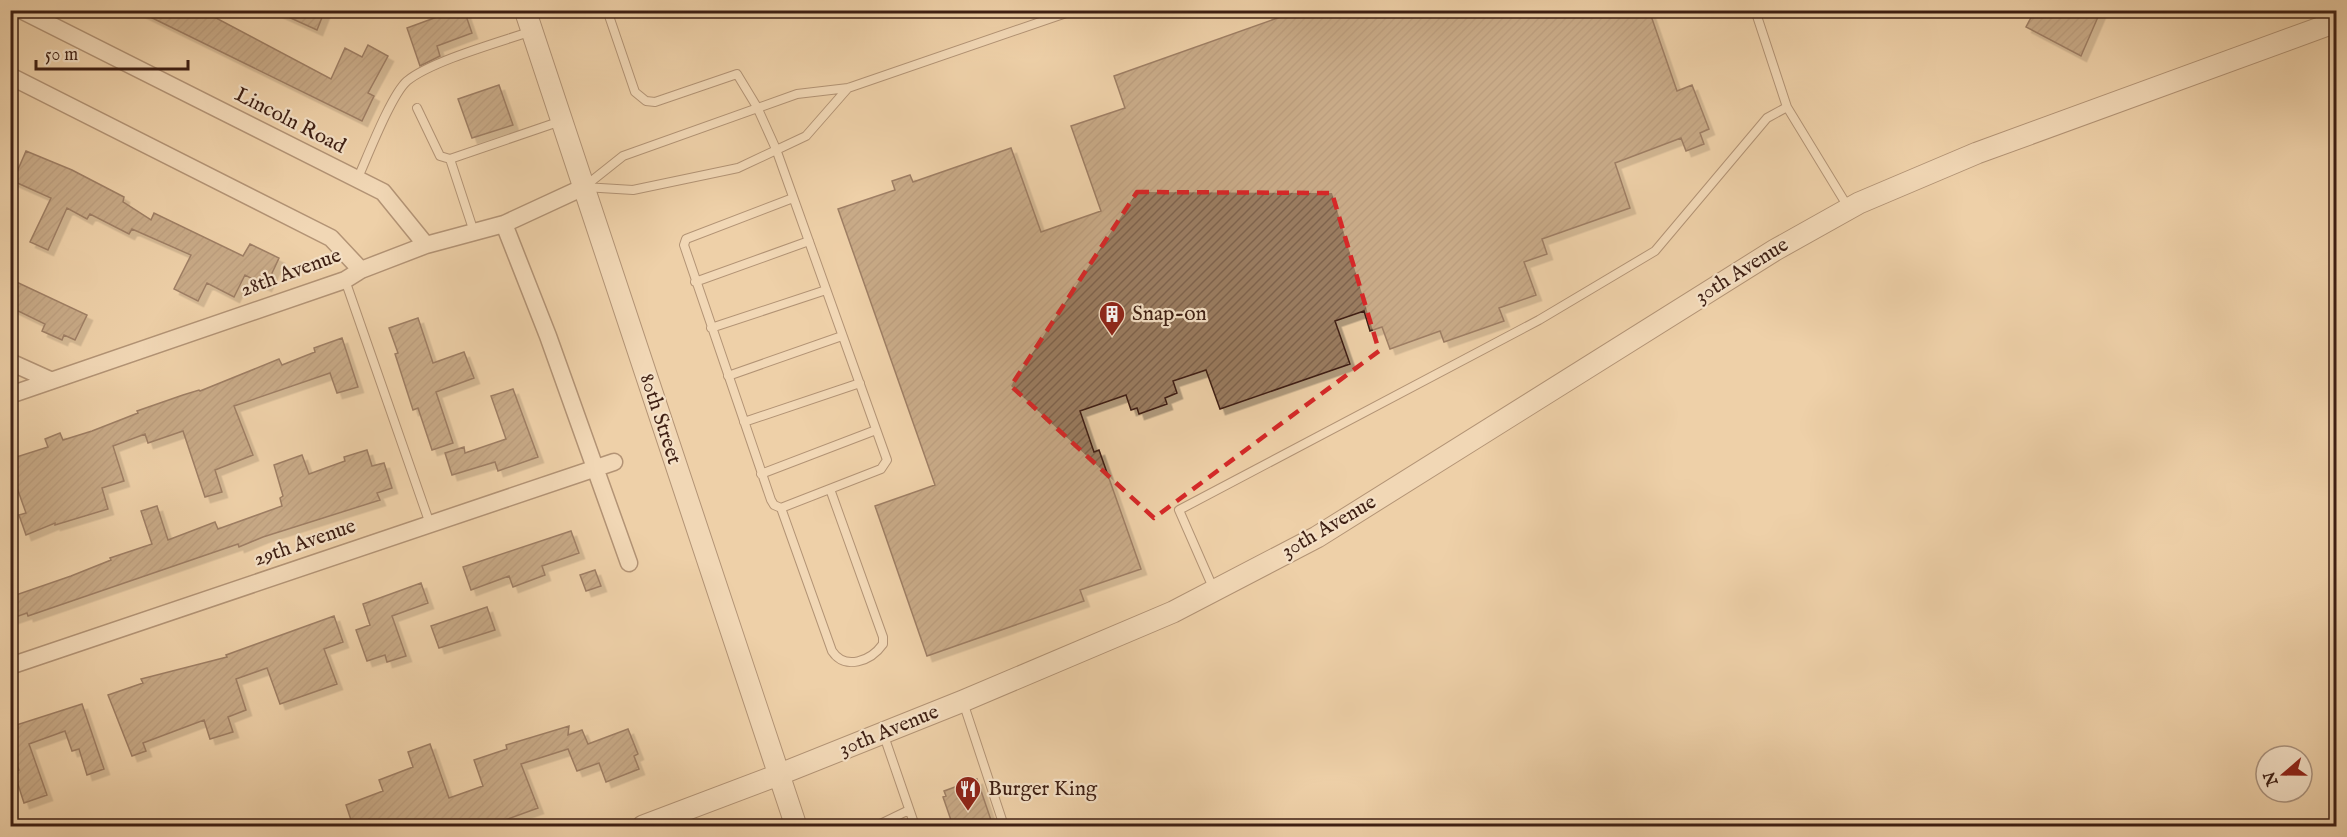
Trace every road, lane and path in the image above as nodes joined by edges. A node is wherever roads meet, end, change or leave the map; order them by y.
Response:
1 (21, 10) edge
2 (525, 10) edge
3 (607, 10) edge
4 (1075, 10) edge
5 (1755, 10) edge
6 (2337, 22) edge
7 (532, 31) junction
8 (10, 76) edge
9 (848, 88) junction
10 (757, 107) junction
11 (1787, 107) junction
12 (417, 108) dead end
13 (562, 121) junction
14 (776, 150) junction
15 (450, 159) junction
16 (357, 180) junction
17 (584, 187) junction
18 (793, 198) junction
19 (1849, 208) junction
20 (504, 224) junction
21 (474, 232) junction
22 (809, 242) junction
23 (426, 245) junction
24 (361, 270) junction
25 (345, 280) junction
26 (695, 282) junction
27 (826, 290) junction
28 (711, 328) junction
29 (842, 336) junction
30 (10, 362) edge
31 (728, 376) junction
32 (50, 380) junction
33 (860, 383) junction
34 (10, 396) edge
35 (744, 422) junction
36 (876, 430) junction
37 (614, 462) dead end
38 (595, 468) junction
39 (761, 474) junction
40 (830, 489) junction
41 (781, 508) junction
42 (430, 524) junction
43 (628, 563) dead end
44 (1215, 591) junction
45 (10, 666) edge
46 (963, 701) junction
47 (884, 733) junction
48 (778, 776) junction
49 (909, 810) junction
50 (643, 826) edge
51 (796, 826) edge
52 (876, 826) edge
53 (915, 826) edge
54 (1005, 826) edge

1 - 16 street, Lincoln Road
2 - 7 street, 80th Street
3 - 10 lane
4 - 9 lane
5 - 11 lane
6 - 19 street, 30th Avenue
7 - 13 street, 80th Street
7 - 16 lane
8 - 24 street
9 - 10 lane
9 - 14 lane
10 - 14 lane
10 - 17 lane
11 - 19 lane
11 - 44 lane
12 - 15 lane
13 - 15 lane
13 - 17 street, 80th Street
14 - 17 lane
14 - 18 lane
15 - 21 lane
16 - 23 street, Lincoln Road
17 - 20 street, 28th Avenue
17 - 48 street, 80th Street
18 - 22 lane
18 - 26 lane
19 - 44 street, 30th Avenue
20 - 21 street, 28th Avenue
20 - 38 street
21 - 23 street, 28th Avenue
22 - 26 lane
22 - 27 lane
23 - 24 street, 28th Avenue
24 - 25 street, 28th Avenue
25 - 32 street, 28th Avenue
25 - 42 lane
26 - 28 lane
27 - 28 lane
27 - 29 lane
28 - 31 lane
29 - 31 lane
29 - 33 lane
30 - 32 street
31 - 35 lane
32 - 34 street, 28th Avenue
33 - 35 lane
33 - 36 lane
35 - 39 lane
36 - 39 lane
36 - 40 lane
37 - 38 street, 29th Avenue
38 - 42 street, 29th Avenue
38 - 43 street
39 - 41 lane
40 - 41 lane
40 - 41 lane
42 - 45 street, 29th Avenue
44 - 46 street, 30th Avenue
46 - 47 street, 30th Avenue
46 - 54 lane
47 - 48 street, 30th Avenue
47 - 49 lane
48 - 50 street, 30th Avenue
48 - 51 street, 80th Street
49 - 52 lane
49 - 53 lane

